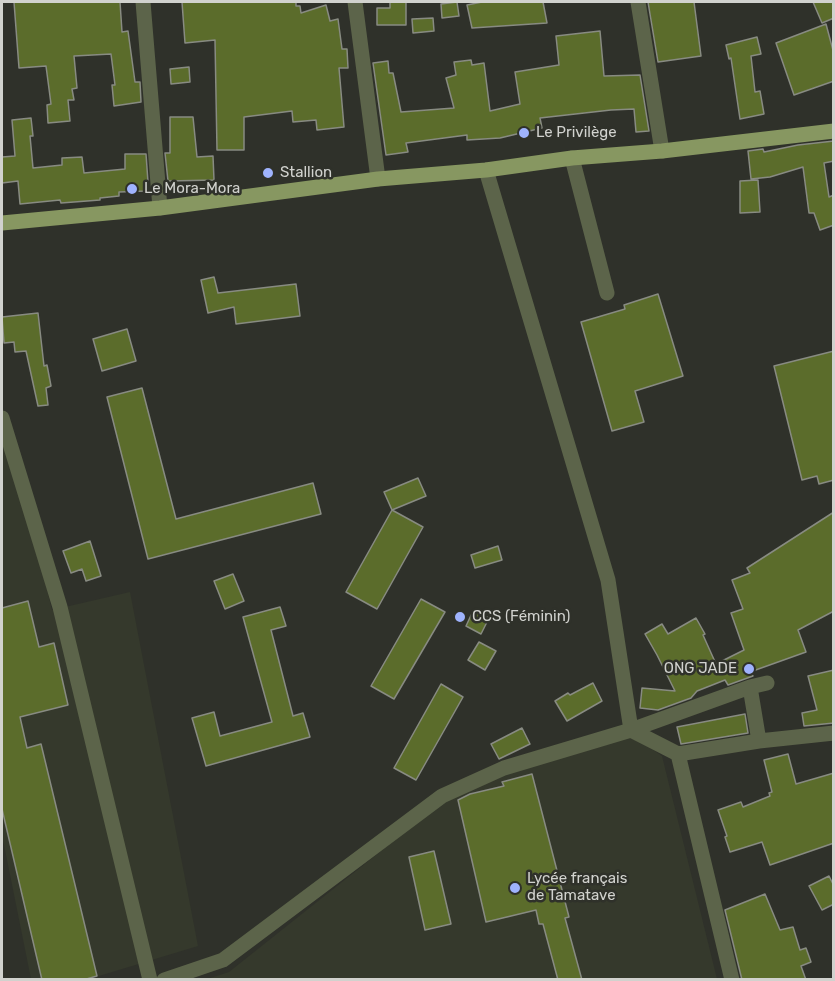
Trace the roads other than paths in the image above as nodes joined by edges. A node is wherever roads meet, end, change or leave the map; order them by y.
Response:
1 (143, 2) edge
2 (355, 2) edge
3 (638, 2) edge
4 (834, 132) edge
5 (662, 151) junction
6 (572, 158) junction
7 (486, 170) junction
8 (378, 179) junction
9 (159, 208) junction
10 (2, 223) edge
11 (607, 292) dead end
12 (2, 418) edge
13 (767, 683) dead end
14 (750, 687) junction
15 (631, 730) junction
16 (834, 733) edge
17 (759, 741) junction
18 (678, 754) junction
19 (150, 980) edge
20 (164, 980) edge
21 (732, 980) edge

1 - 9 street
2 - 8 street
3 - 5 street
4 - 5 main road
5 - 6 main road
6 - 7 main road
6 - 11 street
7 - 8 main road
7 - 15 street
8 - 9 main road
9 - 10 main road
12 - 19 street
13 - 14 street
14 - 15 street
14 - 17 street
15 - 18 street
15 - 20 street
16 - 17 street
17 - 18 street
18 - 21 street

